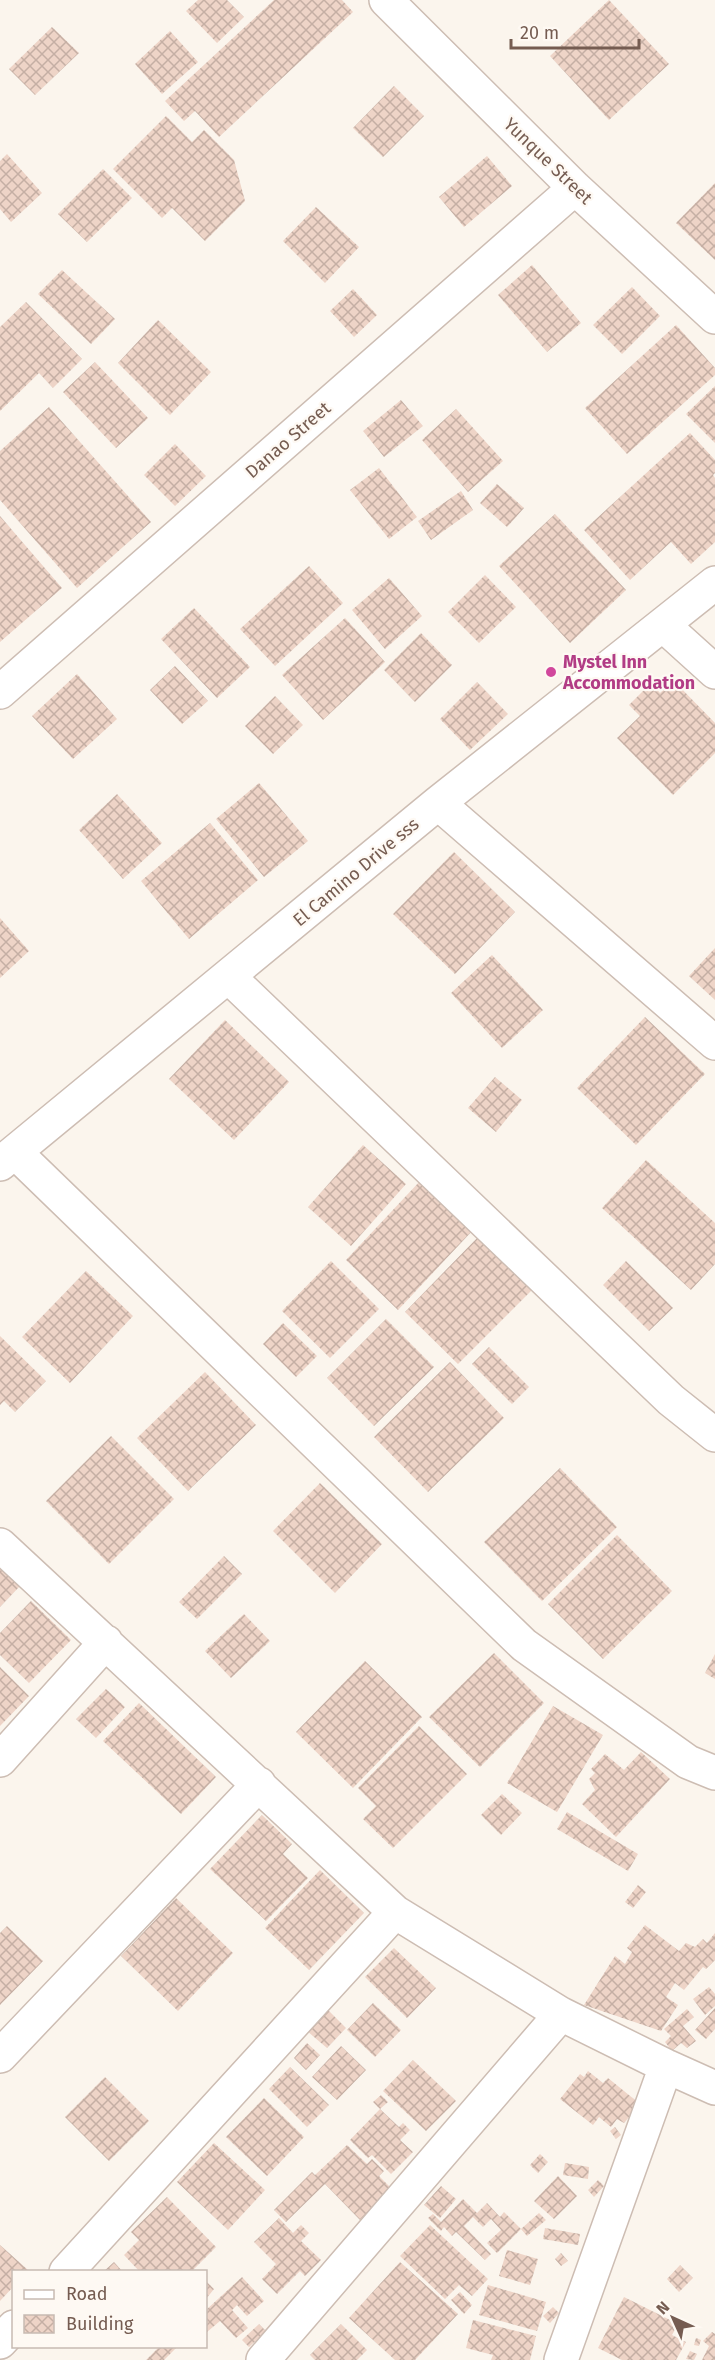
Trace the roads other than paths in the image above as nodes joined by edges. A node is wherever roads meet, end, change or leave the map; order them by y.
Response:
1 (386, 0) edge
2 (575, 188) junction
3 (715, 317) edge
4 (715, 583) edge
5 (663, 625) junction
6 (715, 672) edge
7 (0, 692) edge
8 (438, 803) junction
9 (229, 977) junction
10 (715, 1043) edge
11 (8, 1158) edge
12 (715, 1435) edge
13 (0, 1545) edge
14 (106, 1642) junction
15 (0, 1760) edge
16 (715, 1773) edge
17 (259, 1784) junction
18 (395, 1912) junction
19 (561, 2014) junction
20 (0, 2056) edge
21 (666, 2066) junction
22 (715, 2088) edge
23 (67, 2270) edge
24 (12, 2329) edge
25 (0, 2342) edge
26 (270, 2358) edge
27 (561, 2360) edge

1 - 2 street, Yunque Street
2 - 3 street, Yunque Street
2 - 7 street, Danao Street
4 - 5 street, El Camino Drive sss
5 - 6 street
5 - 8 street, El Camino Drive sss
8 - 9 street, El Camino Drive sss
8 - 10 street
9 - 11 street, El Camino Drive sss
9 - 12 street
11 - 16 street
13 - 14 street
14 - 15 street
14 - 17 street
17 - 18 street
17 - 20 street
18 - 19 street
18 - 23 street
19 - 21 street
19 - 26 street
21 - 22 street
21 - 27 street
24 - 25 street

